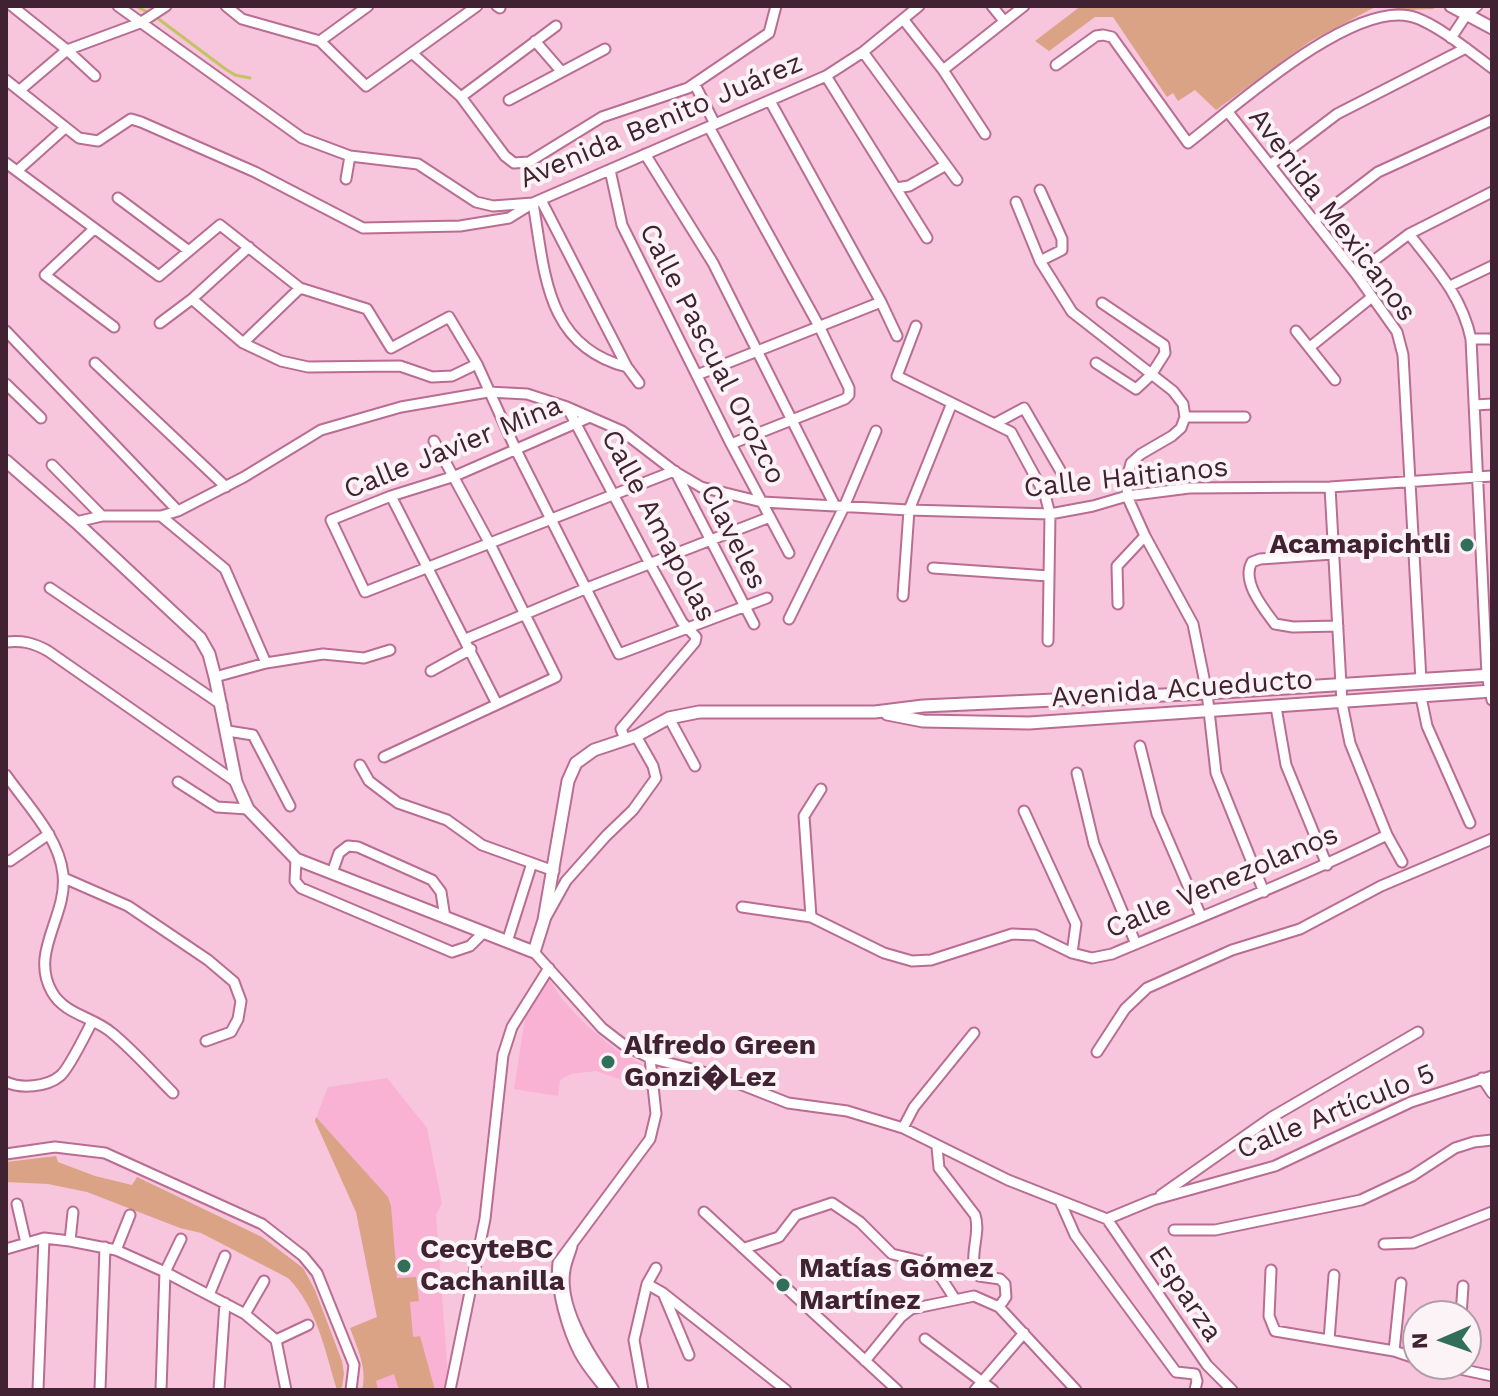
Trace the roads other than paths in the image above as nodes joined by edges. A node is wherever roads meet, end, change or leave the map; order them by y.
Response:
1 (12, 6) edge
2 (118, 6) edge
3 (166, 6) edge
4 (226, 6) edge
5 (368, 6) edge
6 (477, 6) edge
7 (776, 6) edge
8 (919, 6) edge
9 (992, 6) edge
10 (1024, 6) edge
11 (1451, 6) edge
12 (1477, 6) edge
13 (1467, 14) junction
14 (148, 18) junction
15 (903, 19) junction
16 (1004, 21) junction
17 (556, 26) dead end
18 (1492, 28) edge
19 (1451, 38) junction
20 (320, 41) junction
21 (535, 41) junction
22 (1466, 48) junction
23 (605, 49) dead end
24 (67, 50) junction
25 (863, 52) junction
26 (412, 53) junction
27 (1056, 65) dead end
28 (1492, 68) edge
29 (943, 70) junction
30 (561, 71) junction
31 (95, 76) dead end
32 (826, 76) junction
33 (6, 80) edge
34 (695, 85) junction
35 (20, 90) junction
36 (461, 97) junction
37 (509, 100) dead end
38 (770, 101) junction
39 (1228, 112) junction
40 (1492, 120) edge
41 (712, 125) junction
42 (65, 128) junction
43 (985, 134) dead end
44 (645, 154) junction
45 (350, 156) junction
46 (6, 163) edge
47 (946, 165) junction
48 (1270, 165) junction
49 (610, 170) junction
50 (17, 171) junction
51 (346, 179) dead end
52 (957, 180) dead end
53 (896, 188) junction
54 (1040, 190) dead end
55 (1492, 192) edge
56 (118, 198) dead end
57 (537, 201) junction
58 (1016, 202) dead end
59 (1314, 221) junction
60 (94, 229) junction
61 (1409, 234) junction
62 (927, 238) dead end
63 (249, 247) junction
64 (189, 251) junction
65 (1040, 261) junction
66 (1492, 266) edge
67 (1356, 274) junction
68 (1450, 286) junction
69 (300, 288) junction
70 (1372, 297) junction
71 (192, 299) junction
72 (881, 302) junction
73 (1102, 303) dead end
74 (160, 323) dead end
75 (819, 326) junction
76 (916, 326) dead end
77 (114, 327) dead end
78 (6, 331) edge
79 (1296, 331) dead end
80 (897, 336) dead end
81 (1471, 339) junction
82 (1492, 339) edge
83 (243, 343) junction
84 (1310, 347) junction
85 (758, 351) junction
86 (95, 363) dead end
87 (1096, 363) dead end
88 (477, 364) junction
89 (627, 367) junction
90 (697, 375) junction
91 (1151, 375) junction
92 (1335, 380) dead end
93 (639, 383) dead end
94 (6, 384) edge
95 (488, 392) junction
96 (952, 403) junction
97 (1492, 404) edge
98 (1475, 405) junction
99 (567, 407) junction
100 (590, 417) junction
101 (1185, 417) junction
102 (1245, 417) dead end
103 (41, 418) dead end
104 (793, 421) junction
105 (577, 423) junction
106 (996, 423) junction
107 (876, 431) dead end
108 (434, 441) dead end
109 (731, 444) junction
110 (516, 450) junction
111 (6, 461) edge
112 (52, 465) dead end
113 (1060, 470) dead end
114 (674, 471) junction
115 (455, 476) junction
116 (1492, 476) edge
117 (1479, 477) junction
118 (1411, 481) junction
119 (226, 487) junction
120 (1330, 487) junction
121 (615, 495) junction
122 (391, 496) junction
123 (1127, 496) junction
124 (762, 502) junction
125 (840, 506) junction
126 (909, 510) junction
127 (178, 511) junction
128 (1050, 514) junction
129 (102, 516) junction
130 (161, 516) junction
131 (770, 517) junction
132 (551, 518) junction
133 (76, 522) junction
134 (1145, 536) junction
135 (710, 541) junction
136 (490, 544) junction
137 (1487, 546) edge
138 (789, 553) dead end
139 (1333, 554) junction
140 (650, 564) junction
141 (428, 566) junction
142 (933, 568) dead end
143 (1049, 576) junction
144 (50, 588) dead end
145 (587, 588) junction
146 (903, 596) dead end
147 (767, 598) dead end
148 (1118, 604) dead end
149 (745, 608) junction
150 (524, 613) junction
151 (1488, 614) edge
152 (789, 619) dead end
153 (754, 624) dead end
154 (1338, 626) junction
155 (688, 628) junction
156 (466, 639) junction
157 (1048, 641) dead end
158 (6, 642) edge
159 (471, 649) junction
160 (390, 650) dead end
161 (266, 663) junction
162 (431, 671) dead end
163 (1490, 675) edge
164 (215, 677) junction
165 (1421, 680) junction
166 (1341, 685) junction
167 (1207, 693) junction
168 (1491, 694) edge
169 (1421, 697) junction
170 (1342, 703) junction
171 (497, 704) junction
172 (222, 705) junction
173 (1276, 707) junction
174 (1208, 711) junction
175 (875, 712) junction
176 (669, 718) junction
177 (228, 731) junction
178 (631, 737) junction
179 (1140, 746) dead end
180 (384, 757) dead end
181 (360, 765) dead end
182 (695, 766) dead end
183 (1077, 773) dead end
184 (6, 775) edge
185 (178, 782) dead end
186 (236, 782) junction
187 (821, 789) dead end
188 (290, 806) dead end
189 (248, 809) junction
190 (1024, 811) dead end
191 (1470, 823) dead end
192 (49, 834) junction
193 (1387, 835) junction
194 (1492, 839) edge
195 (296, 859) junction
196 (6, 860) edge
197 (1402, 862) dead end
198 (532, 863) junction
199 (1327, 865) junction
200 (554, 871) junction
201 (332, 873) junction
202 (64, 878) junction
203 (1264, 892) junction
204 (742, 907) dead end
205 (1201, 916) junction
206 (811, 917) junction
207 (445, 918) junction
208 (544, 920) junction
209 (483, 933) junction
210 (507, 942) junction
211 (1136, 944) junction
212 (534, 952) junction
213 (1072, 953) junction
214 (549, 968) junction
215 (92, 1022) junction
216 (1418, 1032) dead end
217 (974, 1033) dead end
218 (206, 1041) dead end
219 (1097, 1052) dead end
220 (650, 1058) junction
221 (1492, 1067) edge
222 (1487, 1077) edge
223 (6, 1082) edge
224 (173, 1093) dead end
225 (1492, 1093) edge
226 (903, 1128) junction
227 (1492, 1140) edge
228 (937, 1147) junction
229 (6, 1154) edge
230 (1153, 1200) junction
231 (1060, 1201) junction
232 (17, 1204) dead end
233 (73, 1212) dead end
234 (704, 1212) dead end
235 (1492, 1212) edge
236 (130, 1215) dead end
237 (1107, 1219) junction
238 (1174, 1230) dead end
239 (44, 1238) junction
240 (181, 1239) dead end
241 (70, 1241) junction
242 (26, 1243) junction
243 (1384, 1244) dead end
244 (110, 1248) junction
245 (745, 1248) junction
246 (6, 1249) edge
247 (225, 1256) dead end
248 (656, 1268) dead end
249 (1271, 1270) dead end
250 (165, 1272) junction
251 (1334, 1275) dead end
252 (264, 1281) dead end
253 (1401, 1283) dead end
254 (562, 1284) junction
255 (647, 1284) junction
256 (1463, 1286) dead end
257 (663, 1293) junction
258 (209, 1295) junction
259 (955, 1299) junction
260 (1462, 1300) edge
261 (225, 1303) junction
262 (999, 1307) junction
263 (245, 1314) junction
264 (308, 1325) dead end
265 (1024, 1333) junction
266 (925, 1339) dead end
267 (276, 1340) junction
268 (1329, 1340) junction
269 (1394, 1351) junction
270 (1402, 1354) edge
271 (689, 1355) dead end
272 (865, 1361) junction
273 (1207, 1365) junction
274 (1195, 1374) junction
275 (982, 1382) junction
276 (38, 1390) edge
277 (100, 1390) edge
278 (161, 1390) edge
279 (219, 1390) edge
280 (286, 1390) edge
281 (351, 1390) edge
282 (450, 1390) edge
283 (606, 1390) edge
284 (614, 1390) edge
285 (643, 1390) edge
286 (786, 1390) edge
287 (897, 1390) edge
288 (975, 1390) edge
289 (993, 1390) edge
290 (1076, 1390) edge
291 (1195, 1390) edge
292 (1232, 1390) edge

1 - 24 street
2 - 14 street, Avenida Benito Juárez
3 - 14 street
4 - 20 street
5 - 20 street
6 - 26 street
7 - 34 street
8 - 15 street, Avenida Benito Juárez
9 - 16 street
10 - 16 street
11 - 13 main road
12 - 13 street
13 - 18 main road
13 - 19 street
14 - 24 street
14 - 45 street, Avenida Benito Juárez
15 - 25 street, Avenida Benito Juárez
15 - 29 street
16 - 29 street
17 - 21 street
19 - 22 street
19 - 39 street
20 - 26 street
21 - 30 street
21 - 36 street
22 - 28 street
22 - 48 street
23 - 30 street
24 - 31 street
24 - 35 street
25 - 32 street, Avenida Benito Juárez
25 - 47 street
26 - 36 street
27 - 39 street
29 - 43 street
30 - 37 street
32 - 38 street, Avenida Benito Juárez
32 - 53 street
33 - 35 street
34 - 36 street
34 - 41 street
35 - 42 street
38 - 41 street, Avenida Benito Juárez
38 - 72 street
39 - 48 street, Avenida Mexicanos
40 - 59 street
41 - 44 street, Avenida Benito Juárez
41 - 75 street
42 - 50 street
42 - 57 street
44 - 49 street, Avenida Benito Juárez
44 - 85 street
45 - 51 street
45 - 57 street, Avenida Benito Juárez
46 - 50 street
47 - 52 street
47 - 53 street
48 - 59 street, Avenida Mexicanos
49 - 57 street, Avenida Benito Juárez
49 - 90 street, Calle Pascual Orozco
50 - 60 street
53 - 62 street
54 - 65 street
55 - 61 street
56 - 64 street
57 - 89 street
57 - 89 street
58 - 65 street
59 - 67 street, Avenida Mexicanos
60 - 64 street
60 - 77 street
61 - 67 street
61 - 68 street
63 - 64 street
63 - 69 street
63 - 71 street
65 - 91 street
66 - 68 street
67 - 70 street, Avenida Mexicanos
68 - 81 street
69 - 83 street
69 - 88 street
70 - 84 street
70 - 118 street, Avenida Mexicanos
71 - 74 street
71 - 83 street
72 - 75 street
72 - 80 street
73 - 91 street
75 - 85 street
75 - 104 street
76 - 96 street
78 - 127 street
79 - 84 street
81 - 82 street
81 - 98 street
83 - 88 street
84 - 92 street
85 - 90 street
85 - 104 street
86 - 119 street
87 - 91 street
88 - 95 street
89 - 93 street
90 - 109 street, Calle Pascual Orozco
91 - 101 street
94 - 103 street
95 - 99 street
95 - 110 street
95 - 119 street
96 - 106 street
96 - 126 street
97 - 98 street
98 - 117 street
99 - 100 street
99 - 105 street, Calle Amapolas
100 - 105 street, Calle Javier Mina
100 - 114 street
101 - 102 street
101 - 123 street
104 - 109 street
104 - 125 street
105 - 110 street, Calle Javier Mina
105 - 121 street, Calle Amapolas
106 - 113 street
106 - 128 street
107 - 125 street
108 - 115 street
109 - 124 street, Calle Pascual Orozco
110 - 115 street, Calle Javier Mina
110 - 132 street
111 - 133 main road
112 - 129 street
114 - 121 street
114 - 124 street, Calle Haitianos
114 - 135 street, Claveles
115 - 122 street, Calle Javier Mina
115 - 136 street
116 - 117 street, Calle Haitianos
117 - 118 street, Calle Haitianos
117 - 137 street
118 - 120 street, Calle Haitianos
118 - 165 street, Avenida Mexicanos
119 - 127 street
120 - 123 street, Calle Haitianos
120 - 139 street
121 - 132 street
121 - 140 street, Calle Amapolas
122 - 141 street
122 - 141 street, Calle Javier Mina
123 - 128 street, Calle Haitianos
123 - 134 street
124 - 125 street, Calle Haitianos
124 - 131 street, Calle Pascual Orozco
125 - 126 street, Calle Haitianos
125 - 152 street
126 - 128 street, Calle Haitianos
126 - 146 street
127 - 130 street
128 - 143 street
129 - 130 street
129 - 133 street
130 - 161 street
131 - 135 street
131 - 138 street, Calle Pascual Orozco
132 - 136 street
132 - 145 street
133 - 164 main road
134 - 148 street
134 - 167 street
135 - 140 street
135 - 149 street, Claveles
136 - 141 street
136 - 150 street
137 - 151 street
139 - 154 street
139 - 154 street
140 - 145 street
140 - 155 street, Calle Amapolas
141 - 156 street
142 - 143 street
143 - 157 street
144 - 172 street
145 - 150 street
145 - 155 street
147 - 149 street
149 - 153 street, Claveles
149 - 155 street
150 - 156 street
150 - 171 street
151 - 163 street
154 - 166 street
155 - 178 street, Calle Amapolas
156 - 159 street
158 - 186 street
159 - 162 street
159 - 171 street
160 - 161 street
161 - 164 street
163 - 165 main road, Avenida Acueducto
163 - 168 street
164 - 172 main road
165 - 166 main road, Avenida Acueducto
166 - 167 main road, Avenida Acueducto
166 - 170 street
167 - 174 street
167 - 175 main road, Avenida Acueducto
168 - 169 main road, Avenida Acueducto
169 - 170 main road, Avenida Acueducto
169 - 191 street
170 - 173 main road, Avenida Acueducto
170 - 193 street
171 - 180 street
172 - 177 main road
173 - 174 main road, Avenida Acueducto
173 - 199 street
174 - 175 main road, Avenida Acueducto
174 - 203 street
175 - 176 main road, Avenida Acueducto
176 - 178 main road, Avenida Acueducto
176 - 182 street
177 - 186 main road
177 - 188 street
178 - 200 main road, Avenida Acueducto
178 - 208 street
179 - 205 street
181 - 198 street
183 - 211 street
184 - 192 street
185 - 189 street
186 - 189 main road
187 - 206 street
189 - 195 main road
190 - 213 street, Calle Venezolanos
192 - 196 street
192 - 202 street
193 - 197 street
193 - 199 street, Calle Venezolanos
194 - 219 street
195 - 201 main road
195 - 209 street
198 - 200 street
198 - 210 street
199 - 203 street, Calle Venezolanos
200 - 208 main road, Avenida Acueducto
201 - 207 main road
201 - 207 street
202 - 215 street
202 - 218 street
203 - 205 street, Calle Venezolanos
204 - 206 street, Calle Venezolanos
205 - 211 street, Calle Venezolanos
206 - 213 street, Calle Venezolanos
207 - 209 main road
208 - 212 main road, Avenida Acueducto
209 - 210 main road
210 - 212 main road
211 - 213 street, Calle Venezolanos
212 - 214 street
214 - 220 street
214 - 282 street
215 - 223 street
215 - 224 street
216 - 230 street
217 - 226 street
220 - 226 street
220 - 254 street
221 - 222 street
222 - 225 street
222 - 230 street, Calle Artículo 5
226 - 228 street
227 - 238 street
228 - 231 street
228 - 262 street
229 - 281 street
230 - 237 street, Calle Artículo 5
231 - 237 street
231 - 274 street
232 - 242 street
233 - 241 street
234 - 245 street
235 - 243 street
236 - 244 street
237 - 273 street, Esparza
239 - 241 street
239 - 242 street
239 - 276 street
240 - 250 street
241 - 244 street
242 - 246 street
244 - 250 street
244 - 277 street
245 - 259 street
245 - 272 street
247 - 258 street
248 - 255 street
249 - 268 street
250 - 258 street
250 - 278 street
251 - 268 street
252 - 263 street
253 - 269 street
254 - 283 street
254 - 284 street
255 - 257 street
255 - 285 street
256 - 260 street
257 - 271 street
257 - 286 street
258 - 261 street
259 - 262 street
259 - 272 street
261 - 263 street
261 - 279 street
262 - 265 street
263 - 267 street
264 - 267 street
265 - 275 street
265 - 290 street
266 - 275 street
267 - 280 street
268 - 269 street
269 - 270 street
272 - 287 street
273 - 274 street
273 - 292 street, Esparza
274 - 291 street
275 - 288 street
275 - 289 street

